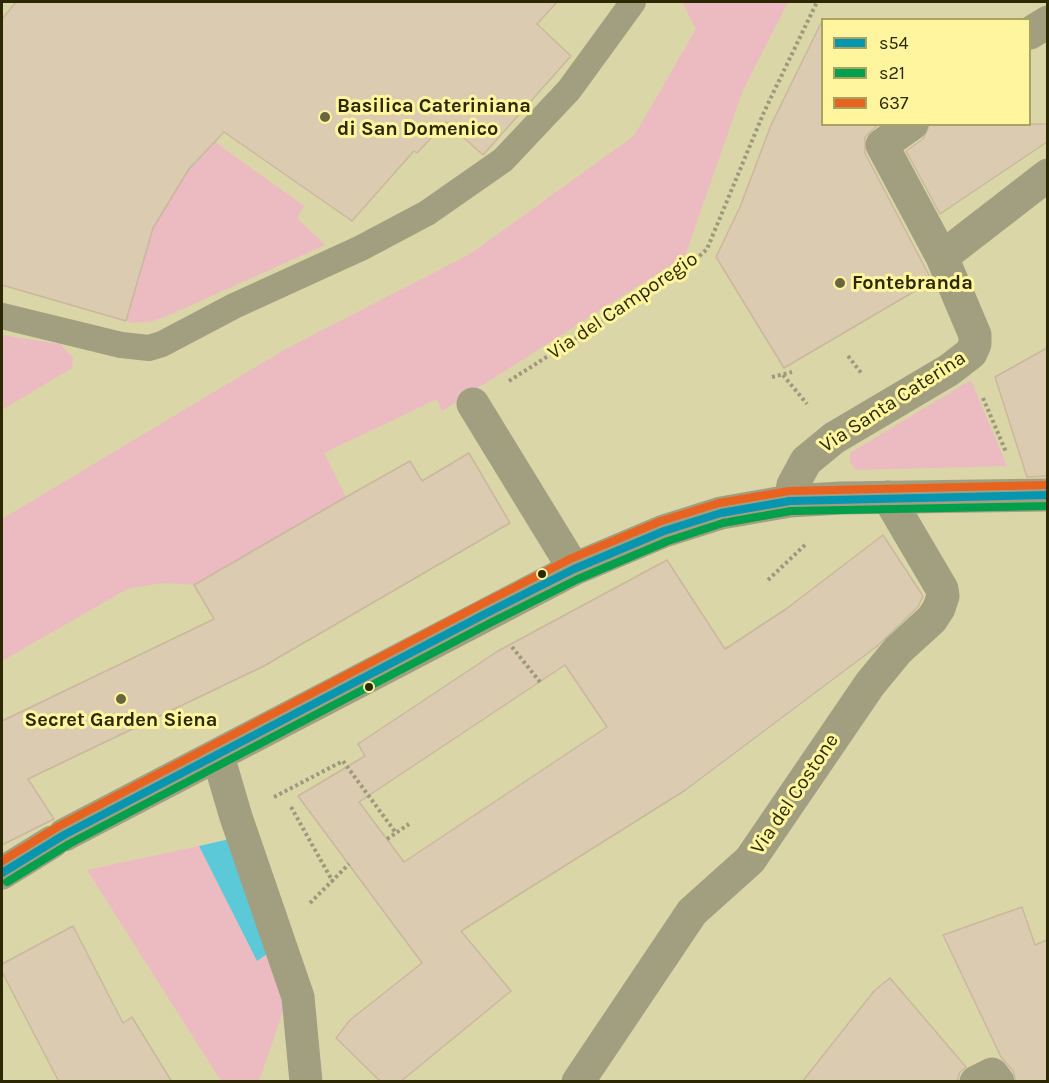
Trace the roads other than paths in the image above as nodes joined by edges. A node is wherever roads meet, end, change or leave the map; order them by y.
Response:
1 (633, 2) edge
2 (1047, 22) edge
3 (1031, 32) edge
4 (909, 126) edge
5 (1047, 175) edge
6 (942, 257) junction
7 (2, 316) edge
8 (473, 404) road end
9 (1036, 496) edge
10 (888, 497) junction
11 (790, 501) junction
12 (574, 569) junction
13 (218, 756) junction
14 (2, 873) edge
15 (306, 1082) edge
16 (578, 1082) edge
17 (976, 1082) edge
18 (998, 1082) edge

1 - 7 lane
2 - 3 street
4 - 6 street, Via Santa Caterina
5 - 6 street
6 - 11 street, Via Santa Caterina
8 - 12 street
9 - 10 street
10 - 11 street
10 - 16 street, Via del Costone
11 - 12 street
12 - 13 street
13 - 14 street
13 - 15 street
17 - 18 street

